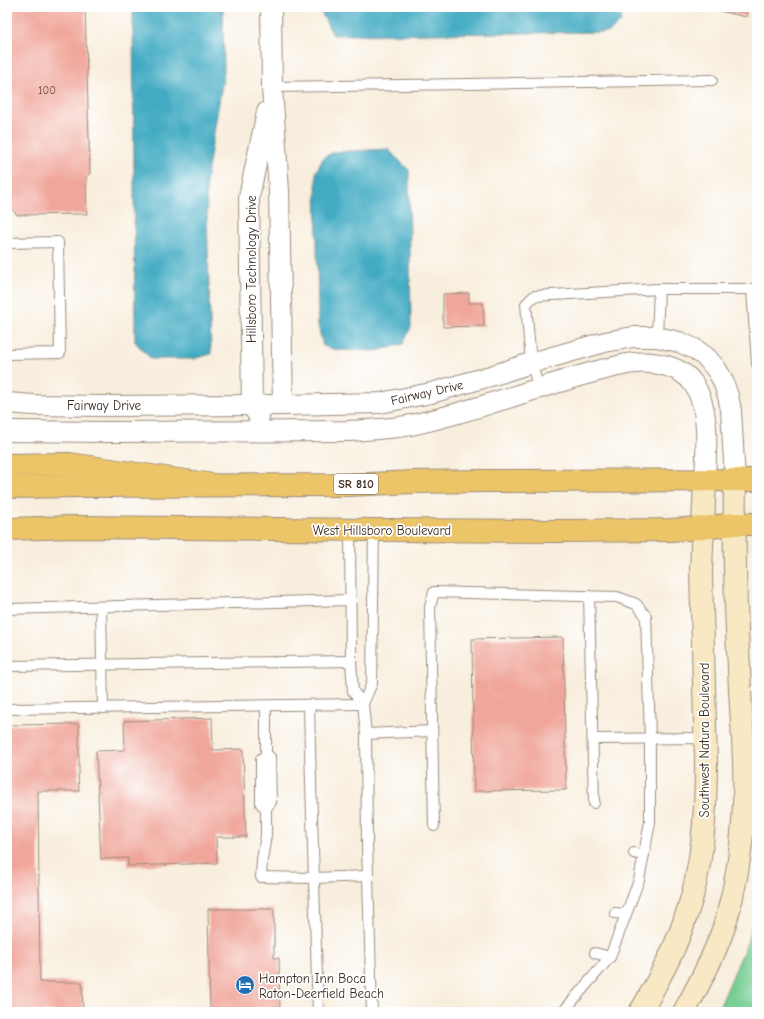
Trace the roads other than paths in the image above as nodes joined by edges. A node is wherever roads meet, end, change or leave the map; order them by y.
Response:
1 (271, 7) edge
2 (712, 80) dead end
3 (272, 87) junction
4 (7, 243) edge
5 (659, 289) junction
6 (754, 289) edge
7 (657, 337) junction
8 (7, 354) edge
9 (531, 363) junction
10 (757, 364) edge
11 (539, 388) junction
12 (7, 403) edge
13 (252, 405) junction
14 (283, 405) junction
15 (7, 431) edge
16 (268, 431) junction
17 (7, 465) edge
18 (705, 480) junction
19 (735, 480) junction
20 (757, 480) edge
21 (213, 485) junction
22 (7, 487) edge
23 (734, 524) junction
24 (757, 524) edge
25 (702, 528) junction
26 (7, 529) edge
27 (350, 530) junction
28 (374, 530) junction
29 (589, 596) junction
30 (351, 600) junction
31 (101, 607) junction
32 (7, 609) edge
33 (351, 661) junction
34 (102, 664) junction
35 (7, 666) edge
36 (363, 704) junction
37 (310, 705) junction
38 (266, 706) junction
39 (103, 708) junction
40 (7, 709) edge
41 (432, 731) junction
42 (366, 734) junction
43 (650, 738) junction
44 (705, 738) junction
45 (593, 739) junction
46 (594, 803) dead end
47 (434, 826) dead end
48 (634, 853) dead end
49 (644, 854) junction
50 (368, 876) junction
51 (314, 878) junction
52 (615, 913) dead end
53 (626, 914) junction
54 (595, 953) dead end
55 (610, 956) junction
56 (561, 1009) edge
57 (318, 1012) edge
58 (372, 1012) edge
59 (640, 1012) edge
60 (684, 1012) edge

1 - 3 street, Hillsboro Technology Drive
2 - 3 lane
3 - 13 street, Hillsboro Technology Drive
3 - 14 street, Hillsboro Technology Drive
4 - 8 lane
5 - 6 lane
5 - 7 lane
5 - 9 lane
6 - 10 lane
7 - 9 street, Fairway Drive
7 - 19 street, Fairway Drive
9 - 11 lane
9 - 14 street, Fairway Drive
11 - 16 street, Fairway Drive
11 - 18 street, Fairway Drive
12 - 13 street, Fairway Drive
13 - 14 street, Fairway Drive
13 - 16 street
14 - 16 street
15 - 16 street, Fairway Drive
17 - 21 main road
18 - 19 main road, SR 810
18 - 21 main road, SR 810
18 - 25 street, Southwest Natura Boulevard
19 - 20 main road, SR 810
19 - 23 street
21 - 22 main road, SR 810
23 - 24 main road, West Hillsboro Boulevard
23 - 25 main road, West Hillsboro Boulevard
23 - 60 street
25 - 28 main road, West Hillsboro Boulevard
25 - 44 street, Southwest Natura Boulevard
26 - 27 main road, West Hillsboro Boulevard
27 - 28 main road, West Hillsboro Boulevard
27 - 30 lane
28 - 36 lane
29 - 41 lane
29 - 43 lane
29 - 45 lane
30 - 31 lane
30 - 33 lane
31 - 32 lane
31 - 34 lane
33 - 34 lane
33 - 36 lane
34 - 35 lane
34 - 39 lane
36 - 37 lane
36 - 42 lane
37 - 38 lane
37 - 51 lane
38 - 39 lane
38 - 51 lane
39 - 40 lane
41 - 42 lane
41 - 47 lane
42 - 50 lane
43 - 44 lane
43 - 45 lane
43 - 49 lane
44 - 59 street, Southwest Natura Boulevard
45 - 46 lane
48 - 49 lane
49 - 53 lane
50 - 51 lane
50 - 58 lane
51 - 57 lane
52 - 53 lane
53 - 55 lane
54 - 55 lane
55 - 56 lane

